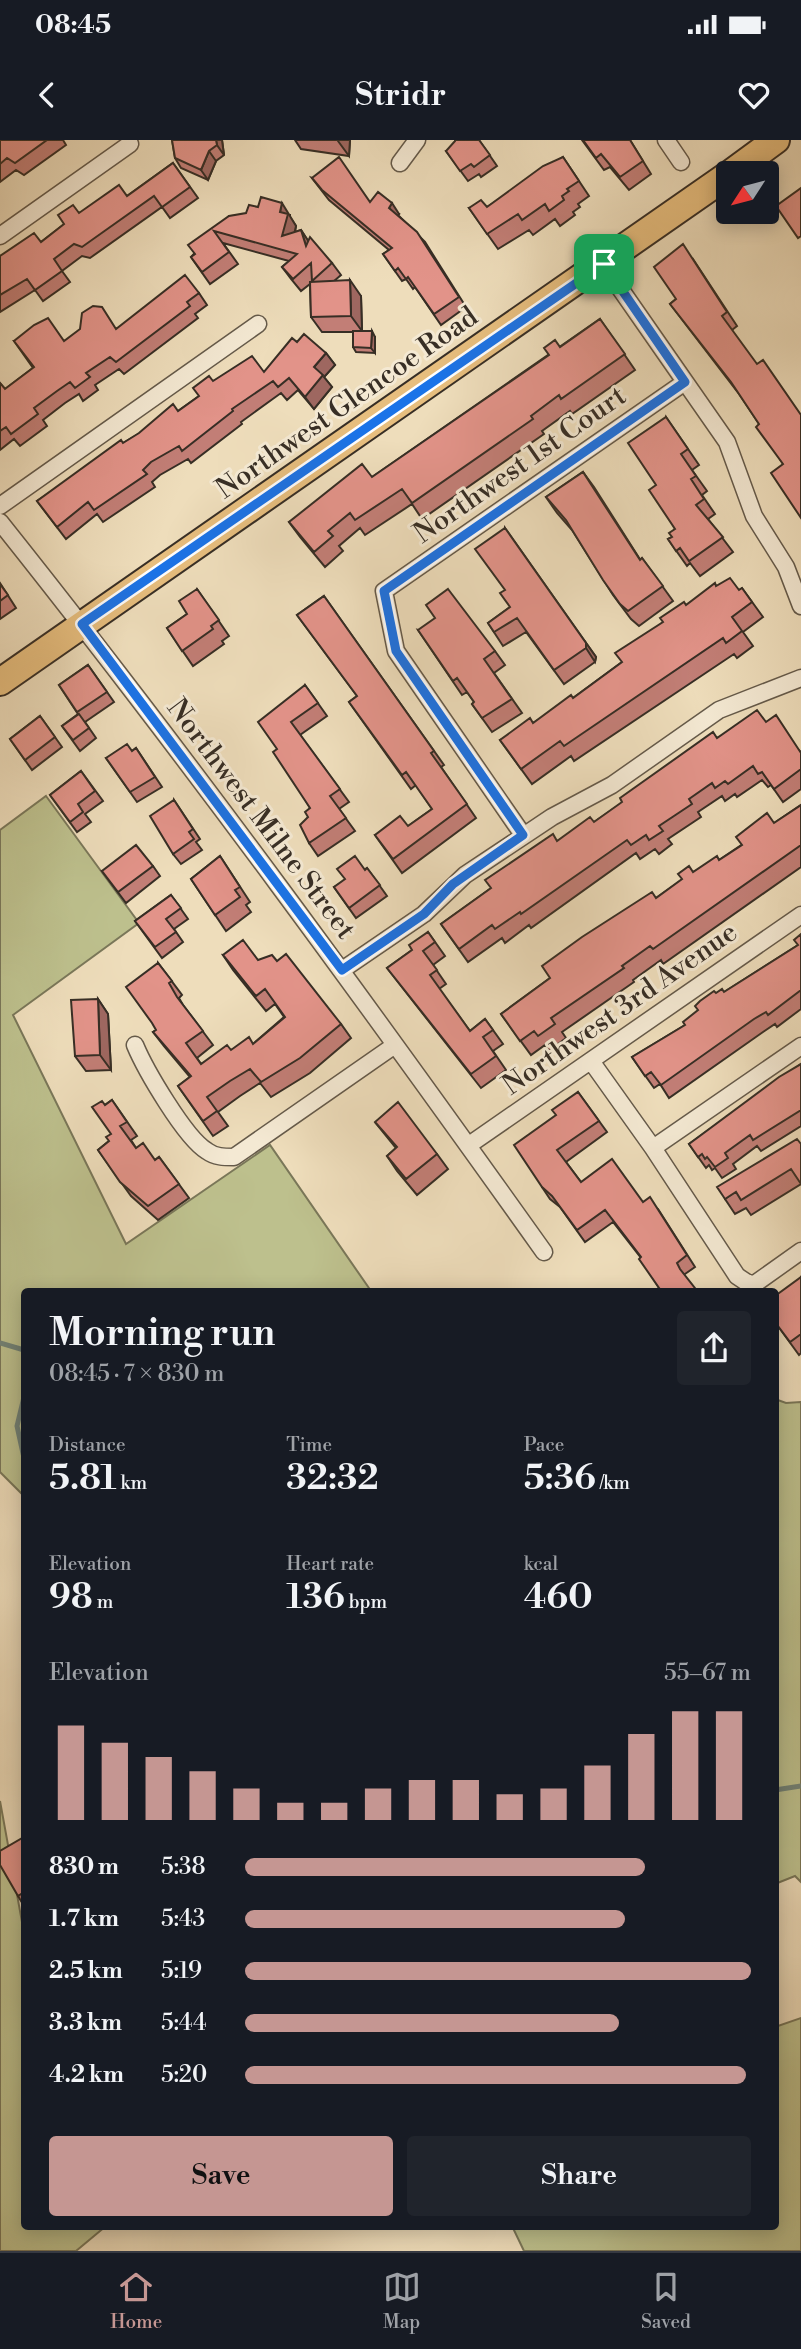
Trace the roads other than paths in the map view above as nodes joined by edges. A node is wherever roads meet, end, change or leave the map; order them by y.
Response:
1 (417, 140) edge
2 (666, 140) edge
3 (776, 140) edge
4 (130, 144) dead end
5 (747, 161) edge
6 (681, 162) dead end
7 (400, 163) dead end
8 (716, 183) edge
9 (0, 236) edge
10 (604, 264) junction
11 (258, 324) dead end
12 (685, 382) junction
13 (0, 506) edge
14 (0, 522) edge
15 (801, 606) edge
16 (82, 624) junction
17 (801, 678) edge
18 (0, 682) edge
19 (523, 835) junction
20 (801, 915) edge
21 (342, 970) junction
22 (135, 1045) dead end
23 (395, 1045) junction
24 (801, 1046) edge
25 (591, 1061) junction
26 (468, 1145) junction
27 (653, 1148) junction
28 (801, 1251) edge
29 (544, 1252) dead end

1 - 7 street
2 - 6 street
3 - 5 main road, Northwest Glencoe Road
4 - 9 street
8 - 10 main road, Northwest Glencoe Road
10 - 12 street
10 - 16 main road, Northwest Glencoe Road
11 - 13 street
12 - 15 street
12 - 19 street, Northwest 1st Court
14 - 16 street, Northwest Milne Street
16 - 18 main road, Northwest Glencoe Road
16 - 21 street, Northwest Milne Street
17 - 19 street
19 - 21 street
20 - 25 street, Northwest 3rd Avenue
21 - 23 street, Northwest Milne Street
22 - 23 street
23 - 26 street, Northwest Milne Street
24 - 27 street
25 - 26 street, Northwest 3rd Avenue
25 - 27 street
26 - 29 street, Northwest Milne Street
27 - 28 street

